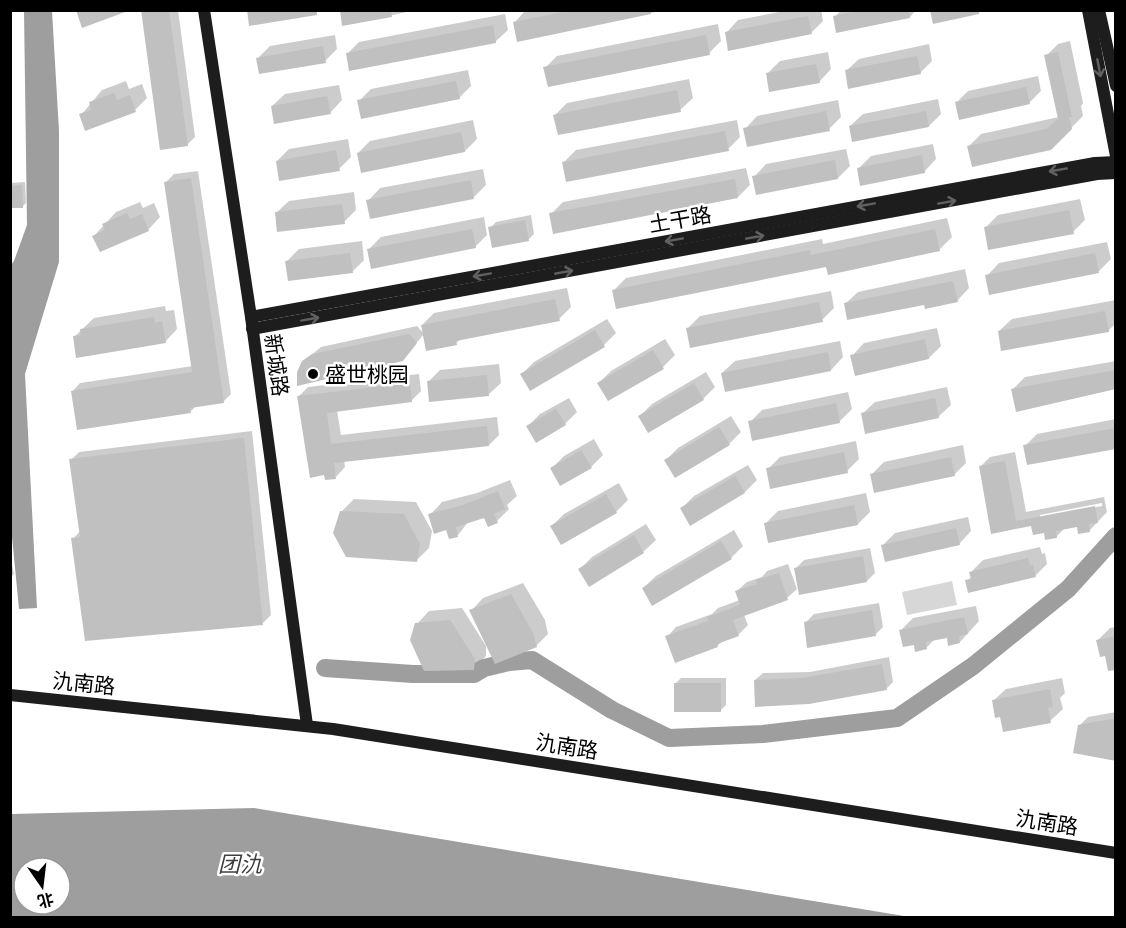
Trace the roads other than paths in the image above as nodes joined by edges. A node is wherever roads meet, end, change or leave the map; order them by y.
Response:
1 (204, 10) edge
2 (1088, 10) edge
3 (1100, 10) edge
4 (1116, 86) edge
5 (1116, 156) edge
6 (1116, 162) edge
7 (1116, 173) edge
8 (252, 323) junction
9 (10, 694) edge
10 (307, 725) junction
11 (1116, 853) edge

1 - 8 street, 新城路
2 -> 5 street
3 - 4 street
6 -> 8 street, 土干路
8 -> 7 street, 土干路
8 - 10 street, 新城路
9 - 10 street, 氿南路
10 - 11 street, 氿南路

